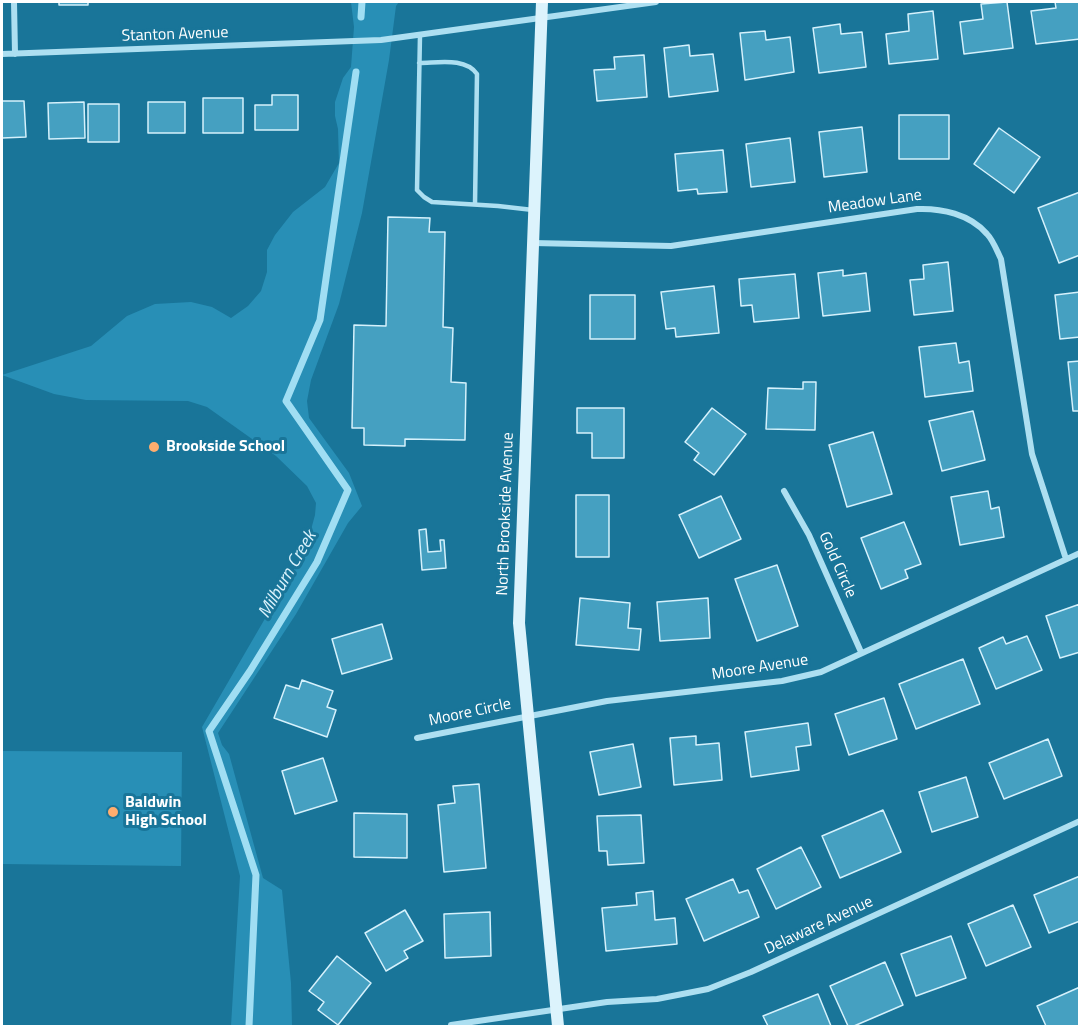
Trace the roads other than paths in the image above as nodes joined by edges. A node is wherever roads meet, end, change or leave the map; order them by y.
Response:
1 (14, 2) edge
2 (542, 2) edge
3 (656, 2) edge
4 (540, 18) junction
5 (420, 35) junction
6 (2, 54) edge
7 (15, 54) junction
8 (419, 63) junction
9 (475, 204) junction
10 (533, 210) junction
11 (532, 243) junction
12 (784, 491) dead end
13 (1080, 553) edge
14 (1066, 559) junction
15 (861, 652) junction
16 (528, 715) junction
17 (417, 738) dead end
18 (1080, 821) edge
19 (556, 1011) junction
20 (452, 1026) edge
21 (558, 1026) edge

1 - 7 street
2 - 4 main road, North Brookside Avenue
3 - 4 street, Stanton Avenue
4 - 5 street, Stanton Avenue
4 - 10 main road, North Brookside Avenue
5 - 7 street, Stanton Avenue
5 - 8 lane
6 - 7 street, Stanton Avenue
8 - 9 lane
8 - 9 lane
9 - 10 lane
10 - 11 main road, North Brookside Avenue
11 - 14 street, Meadow Lane
11 - 16 main road, North Brookside Avenue
12 - 15 street, Gold Circle
13 - 14 street, Moore Avenue
14 - 15 street, Moore Avenue
15 - 16 street, Moore Avenue
16 - 17 street, Moore Circle
16 - 19 main road, North Brookside Avenue
18 - 19 street, Delaware Avenue
19 - 20 street, Delaware Avenue
19 - 21 main road, North Brookside Avenue

